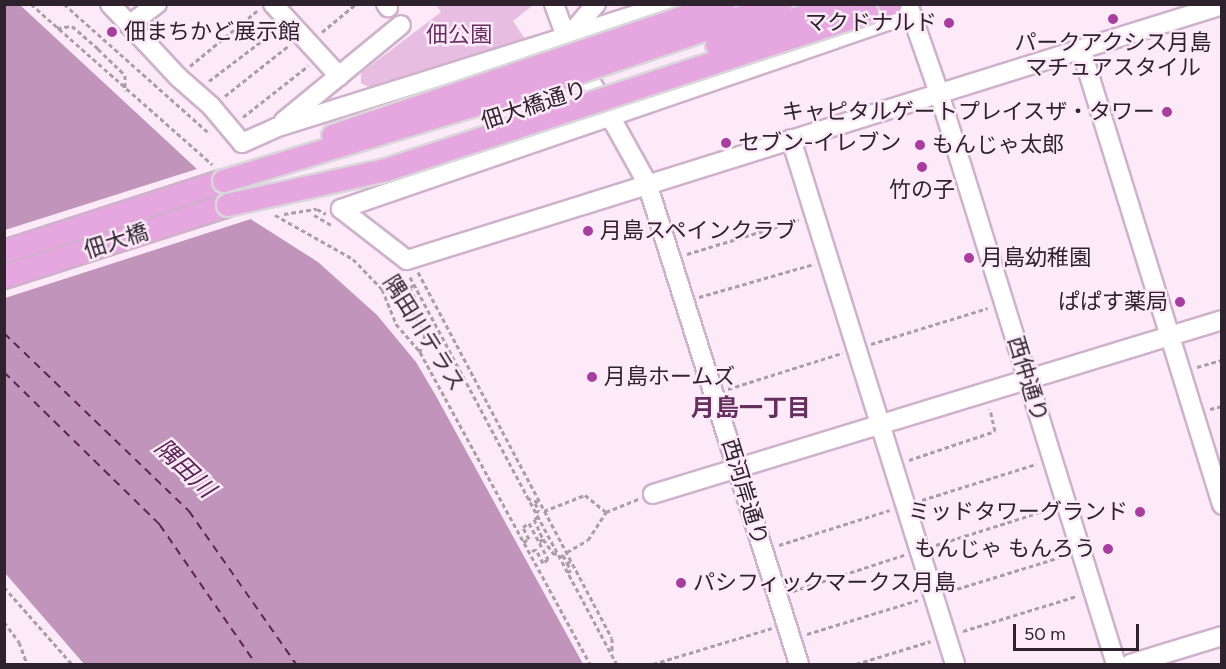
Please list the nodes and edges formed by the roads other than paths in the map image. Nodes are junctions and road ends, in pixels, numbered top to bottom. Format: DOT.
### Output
graph roads {
  1 [pos="110,4"];
  2 [pos="157,4"];
  3 [pos="554,4"];
  4 [pos="596,4"];
  5 [pos="670,4"];
  6 [pos="724,4"];
  7 [pos="781,4"];
  8 [pos="840,4"];
  9 [pos="891,4"];
  10 [pos="903,4"];
  11 [pos="908,4"];
  12 [pos="1221,5"];
  13 [pos="280,9"];
  14 [pos="129,25"];
  15 [pos="402,25"];
  16 [pos="567,39"];
  17 [pos="1081,49"];
  18 [pos="339,76"];
  19 [pos="939,93"];
  20 [pos="608,114"];
  21 [pos="275,128"];
  22 [pos="791,139"];
  23 [pos="220,175"];
  24 [pos="647,183"];
  25 [pos="228,205"];
  26 [pos="4,252"];
  27 [pos="4,277"];
  28 [pos="1221,320"];
  29 [pos="1170,336"];
  30 [pos="1028,380"];
  31 [pos="881,426"];
  32 [pos="738,471"];
  33 [pos="653,494"];
  34 [pos="1221,505"];
  35 [pos="1221,636"];
  36 [pos="798,664"];
  37 [pos="955,664"];
  38 [pos="1116,664"];
  39 [pos="1130,664"];
  1 -- 14 [label="street"];
  2 -- 14 [label="street"];
  3 -- 16 [label="street, 西河岸通り"];
  4 -- 16 [label="street"];
  5 -- 16 [label="street"];
  6 -- 23 [label="main road, bridge"];
  7 -- 23 [label="main road, 佃大橋通り, bridge"];
  8 -- 25 [label="main road, 佃大橋通り, bridge"];
  9 -- 25 [label="main road, bridge"];
  10 -- 20 [label="street"];
  11 -- 19 [label="street, 西仲通り"];
  12 -- 17 [label="street"];
  13 -- 18 [label="street"];
  14 -- 21 [label="street"];
  15 -- 18 [label="street"];
  16 -- 20 [label="street, 西河岸通り"];
  16 -- 21 [label="street"];
  17 -- 19 [label="street"];
  17 -- 29 [label="street"];
  18 -- 21 [label="street"];
  19 -- 22 [label="street"];
  19 -- 30 [label="street, 西仲通り"];
  20 -- 24 [label="street, 西河岸通り"];
  20 -- 24 [label="street"];
  22 -- 24 [label="street"];
  22 -- 31 [label="street"];
  23 -- 26 [label="main road, 佃大橋"];
  24 -- 32 [label="street, 西河岸通り"];
  25 -- 27 [label="main road, 佃大橋"];
  28 -- 29 [label="street"];
  29 -- 30 [label="street"];
  29 -- 34 [label="street"];
  30 -- 31 [label="street"];
  30 -- 38 [label="street, 西仲通り"];
  31 -- 32 [label="street"];
  31 -- 37 [label="street"];
  32 -- 33 [label="street"];
  32 -- 36 [label="street, 西河岸通り"];
  35 -- 39 [label="street"];
}
